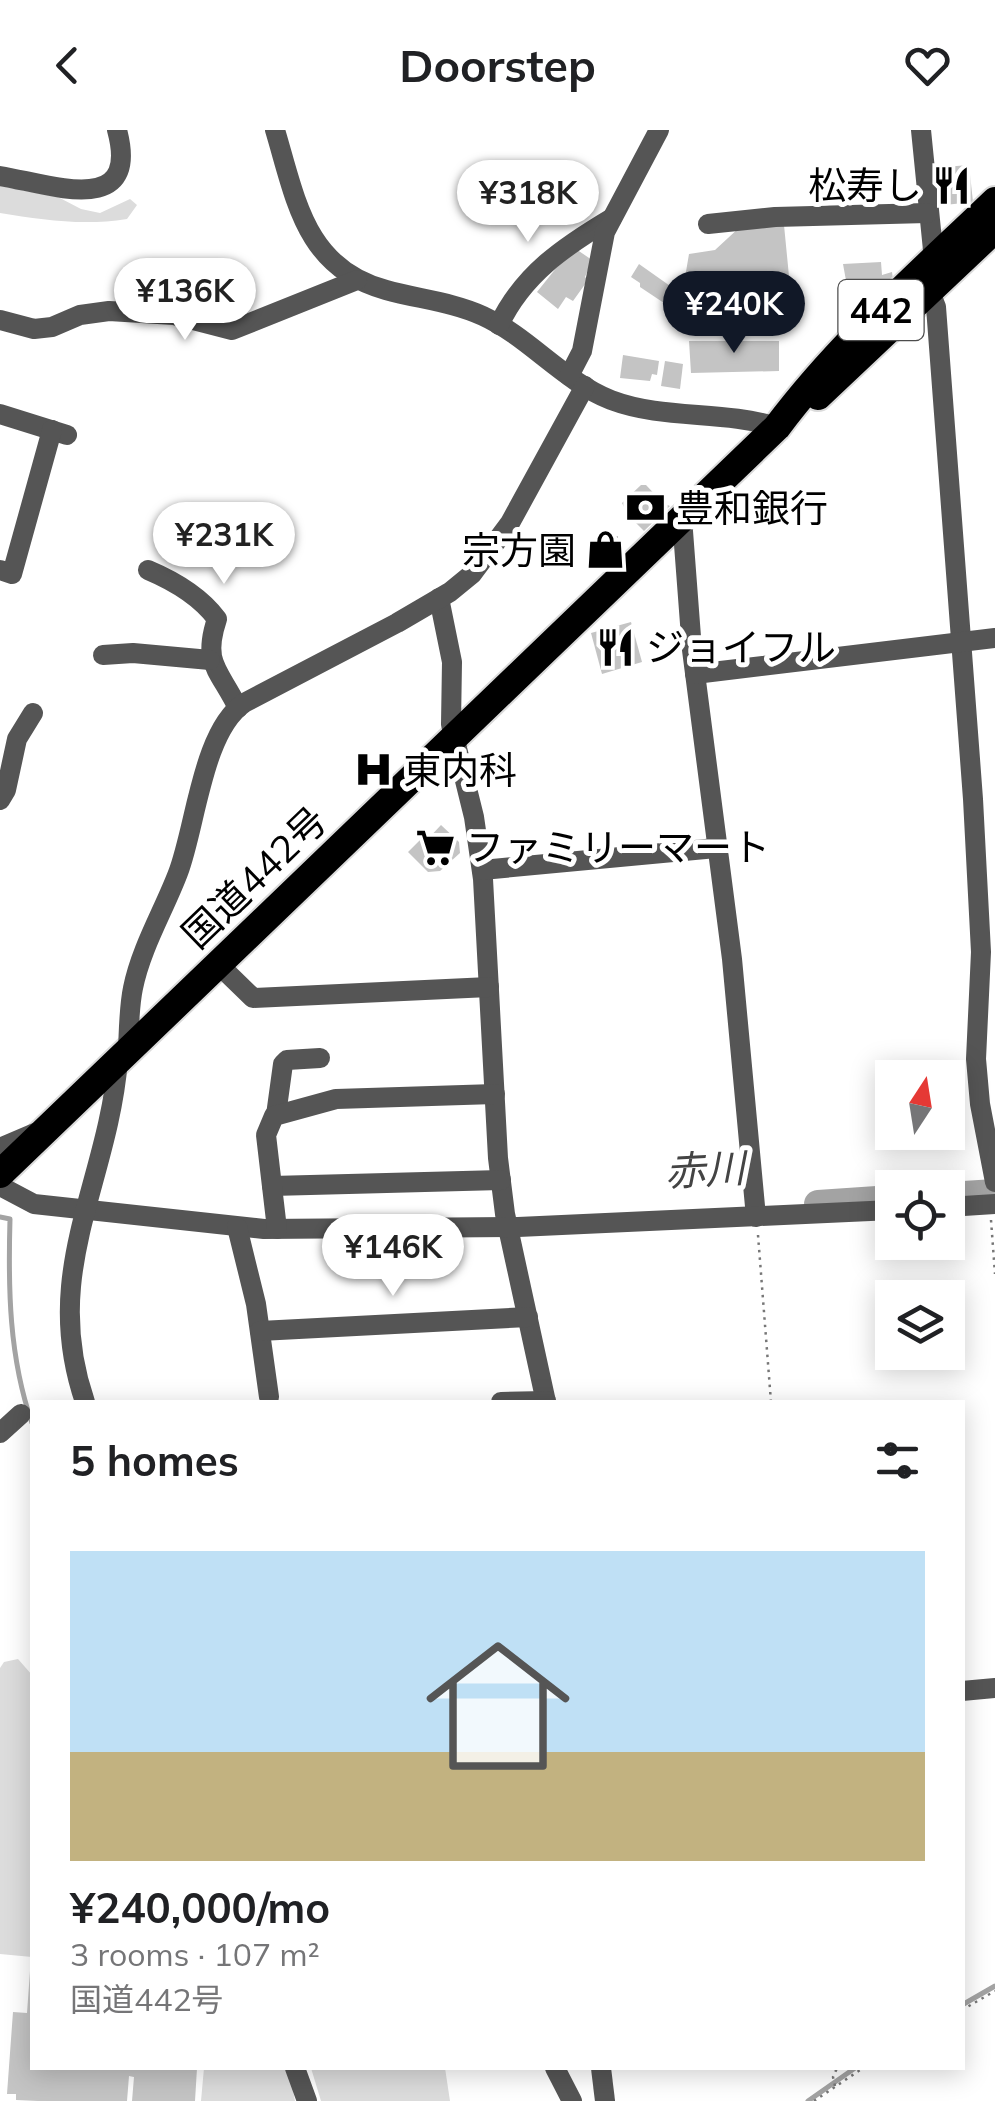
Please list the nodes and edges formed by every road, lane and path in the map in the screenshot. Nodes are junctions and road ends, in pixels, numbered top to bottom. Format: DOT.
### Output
graph roads {
  1 [pos="117,130"];
  2 [pos="275,130"];
  3 [pos="659,130"];
  4 [pos="921,130"];
  5 [pos="0,176"];
  6 [pos="995,202"];
  7 [pos="927,212"];
  8 [pos="612,218"];
  9 [pos="708,224"];
  10 [pos="995,229"];
  11 [pos="934,260"];
  12 [pos="357,280"];
  13 [pos="930,292"];
  14 [pos="0,320"];
  15 [pos="499,325"];
  16 [pos="577,381"];
  17 [pos="0,414"];
  18 [pos="777,427"];
  19 [pos="682,518"];
  20 [pos="0,570"];
  21 [pos="148,570"];
  22 [pos="439,598"];
  23 [pos="995,638"];
  24 [pos="962,641"];
  25 [pos="103,655"];
  26 [pos="210,660"];
  27 [pos="695,674"];
  28 [pos="238,708"];
  29 [pos="34,713"];
  30 [pos="454,737"];
  31 [pos="0,800"];
  32 [pos="716,848"];
  33 [pos="482,870"];
  34 [pos="986,903"];
  35 [pos="218,964"];
  36 [pos="489,987"];
  37 [pos="123,1055"];
  38 [pos="320,1058"];
  39 [pos="495,1094"];
  40 [pos="276,1115"];
  41 [pos="48,1127"];
  42 [pos="0,1148"];
  43 [pos="0,1174"];
  44 [pos="501,1180"];
  45 [pos="995,1182"];
  46 [pos="0,1186"];
  47 [pos="272,1186"];
  48 [pos="992,1204"];
  49 [pos="965,1206"];
  50 [pos="84,1210"];
  51 [pos="875,1211"];
  52 [pos="756,1217"];
  53 [pos="237,1227"];
  54 [pos="507,1227"];
  55 [pos="277,1229"];
  56 [pos="995,1274"];
  57 [pos="528,1317"];
  58 [pos="260,1331"];
  59 [pos="269,1397"];
  60 [pos="84,1400"];
  61 [pos="546,1400"];
  62 [pos="771,1400"];
  63 [pos="21,1414"];
  64 [pos="0,1434"];
  65 [pos="995,1688"];
  66 [pos="965,1691"];
  67 [pos="995,1991"];
  68 [pos="965,2008"];
  69 [pos="296,2070"];
  70 [pos="556,2070"];
  71 [pos="601,2070"];
  72 [pos="836,2070"];
  73 [pos="860,2070"];
  74 [pos="835,2087"];
  75 [pos="308,2101"];
  76 [pos="572,2101"];
  77 [pos="605,2101"];
  78 [pos="814,2101"];
  1 -- 5 [label="street"];
  2 -- 12 [label="street"];
  3 -- 8 [label="street"];
  4 -- 7 [label="street"];
  6 -- 11 [label="highway, 国道442号 / 442"];
  7 -- 9 [label="street"];
  7 -- 11 [label="street"];
  8 -- 15 [label="street"];
  8 -- 16 [label="street"];
  10 -- 13 [label="highway, 国道442号 / 442"];
  11 -- 18 [label="highway, 国道442号 / 442"];
  12 -- 14 [label="street"];
  12 -- 15 [label="street"];
  13 -- 18 [label="highway, 国道442号 / 442"];
  13 -- 24 [label="street"];
  15 -- 16 [label="street"];
  16 -- 18 [label="street"];
  16 -- 22 [label="street"];
  17 -- 20 [label="street"];
  18 -- 19 [label="highway, 国道442号 / 442"];
  19 -- 27 [label="street"];
  19 -- 30 [label="highway, 国道442号 / 442"];
  21 -- 26 [label="street"];
  22 -- 28 [label="street"];
  22 -- 30 [label="street"];
  23 -- 24 [label="street"];
  24 -- 27 [label="street"];
  24 -- 34 [label="street"];
  25 -- 26 [label="street"];
  26 -- 28 [label="street"];
  27 -- 32 [label="street"];
  28 -- 37 [label="street"];
  29 -- 31 [label="street"];
  30 -- 33 [label="street"];
  30 -- 35 [label="highway, 国道442号 / 442"];
  32 -- 33 [label="street"];
  32 -- 52 [label="street"];
  33 -- 36 [label="street"];
  34 -- 45 [label="street"];
  35 -- 36 [label="street"];
  35 -- 37 [label="highway, 国道442号 / 442"];
  36 -- 39 [label="street"];
  37 -- 41 [label="highway, 国道442号 / 442"];
  37 -- 50 [label="street"];
  38 -- 40 [label="street"];
  39 -- 40 [label="street"];
  39 -- 44 [label="street"];
  40 -- 47 [label="street"];
  41 -- 42 [label="street"];
  41 -- 43 [label="highway, 国道442号 / 442"];
  44 -- 47 [label="street"];
  44 -- 54 [label="street"];
  46 -- 50 [label="street"];
  47 -- 55 [label="street"];
  48 -- 49 [label="street"];
  48 -- 56 [label="path"];
  50 -- 53 [label="street"];
  50 -- 60 [label="street"];
  51 -- 52 [label="street"];
  52 -- 54 [label="street"];
  52 -- 62 [label="path"];
  53 -- 55 [label="street"];
  53 -- 58 [label="street"];
  54 -- 55 [label="street"];
  54 -- 57 [label="street"];
  57 -- 58 [label="street"];
  57 -- 61 [label="street"];
  58 -- 59 [label="street"];
  63 -- 64 [label="street"];
  65 -- 66 [label="street"];
  67 -- 68 [label="path"];
  69 -- 75 [label="street"];
  70 -- 76 [label="street"];
  71 -- 77 [label="street"];
  72 -- 74 [label="path"];
  73 -- 74 [label="path"];
  74 -- 78 [label="path"];
}
